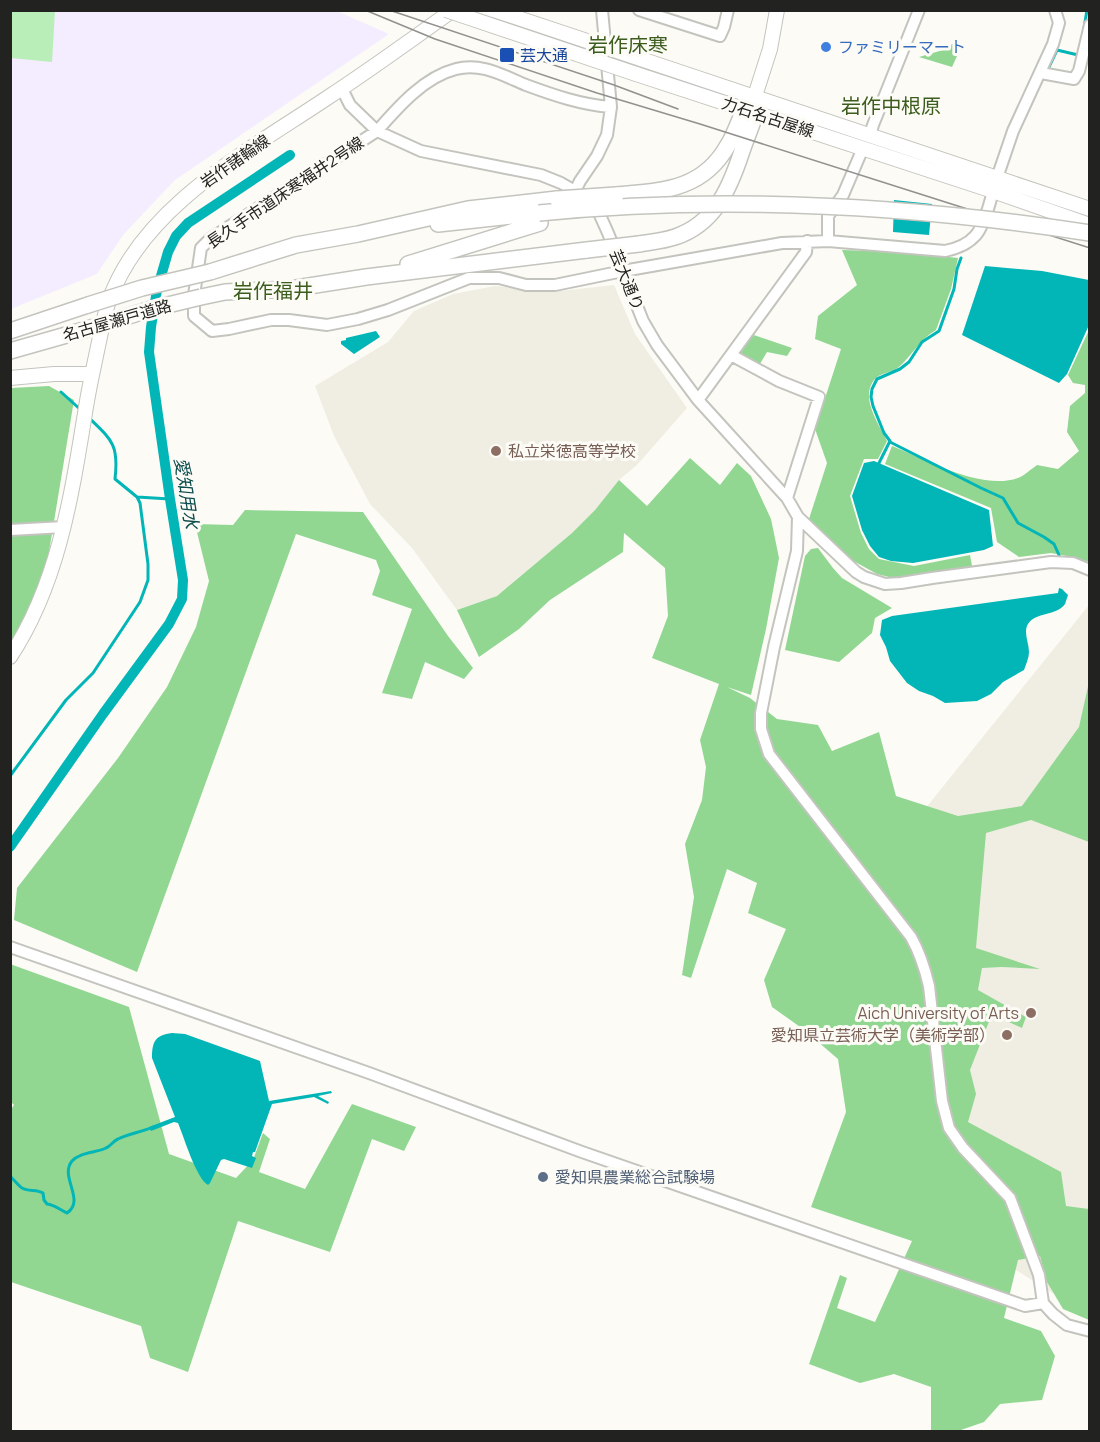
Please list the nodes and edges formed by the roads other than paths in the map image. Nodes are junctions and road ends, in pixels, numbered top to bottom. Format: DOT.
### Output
graph roads {
  1 [pos="446,10"];
  2 [pos="453,10"];
  3 [pos="494,10"];
  4 [pos="602,10"];
  5 [pos="639,10"];
  6 [pos="728,10"];
  7 [pos="777,10"];
  8 [pos="919,10"];
  9 [pos="1055,10"];
  10 [pos="1089,25"];
  11 [pos="1041,73"];
  12 [pos="342,88"];
  13 [pos="755,96"];
  14 [pos="610,107"];
  15 [pos="750,111"];
  16 [pos="377,131"];
  17 [pos="870,135"];
  18 [pos="864,148"];
  19 [pos="995,184"];
  20 [pos="575,191"];
  21 [pos="1089,209"];
  22 [pos="540,218"];
  23 [pos="1089,225"];
  24 [pos="1089,233"];
  25 [pos="358,234"];
  26 [pos="807,241"];
  27 [pos="828,241"];
  28 [pos="1089,241"];
  29 [pos="623,271"];
  30 [pos="366,277"];
  31 [pos="10,331"];
  32 [pos="10,351"];
  33 [pos="731,355"];
  34 [pos="92,374"];
  35 [pos="10,378"];
  36 [pos="698,400"];
  37 [pos="787,498"];
  38 [pos="798,517"];
  39 [pos="64,527"];
  40 [pos="10,530"];
  41 [pos="1089,570"];
  42 [pos="10,657"];
  43 [pos="10,947"];
  44 [pos="1043,1304"];
  45 [pos="1089,1331"];
  1 -- 15 [label="main road, 力石名古屋線, bridge"];
  2 -- 12 [label="main road, 岩作諸輪線"];
  3 -- 13 [label="main road, 力石名古屋線, bridge"];
  4 -- 14 [label="street"];
  5 -- 6 [label="street"];
  7 -- 13 [label="main road, 力石名古屋線"];
  8 -- 17 [label="street"];
  9 -- 11 [label="street"];
  10 -- 11 [label="street"];
  11 -- 19 [label="street"];
  12 -- 16 [label="street, 芸大通り"];
  12 -- 34 [label="main road, 岩作諸輪線"];
  13 -- 15 [label="highway"];
  13 -- 17 [label="main road, 力石名古屋線"];
  14 -- 16 [label="street"];
  14 -- 20 [label="street"];
  15 -- 18 [label="main road, 力石名古屋線"];
  15 -- 25 [label="highway, bridge"];
  15 -- 30 [label="highway, bridge"];
  16 -- 20 [label="street, 芸大通り"];
  16 -- 29 [label="street, 長久手市道床寒福井2号線"];
  17 -- 19 [label="main road, 力石名古屋線"];
  18 -- 19 [label="main road, 力石名古屋線"];
  18 -- 27 [label="street"];
  19 -- 21 [label="main road, 力石名古屋線"];
  19 -- 23 [label="main road, 力石名古屋線"];
  19 -- 27 [label="street"];
  20 -- 29 [label="street, 芸大通り"];
  22 -- 24 [label="highway, bridge"];
  22 -- 25 [label="highway"];
  22 -- 28 [label="highway"];
  22 -- 30 [label="highway"];
  25 -- 31 [label="highway, 名古屋瀬戸道路, bridge"];
  26 -- 27 [label="street"];
  26 -- 29 [label="street"];
  26 -- 33 [label="street"];
  29 -- 36 [label="street, 芸大通り"];
  30 -- 32 [label="highway, 名古屋瀬戸道路, bridge"];
  33 -- 36 [label="street"];
  33 -- 37 [label="street"];
  34 -- 35 [label="main road"];
  34 -- 39 [label="main road, 岩作諸輪線"];
  36 -- 37 [label="street, 芸大通り"];
  37 -- 38 [label="street, 芸大通り"];
  38 -- 41 [label="street, 芸大通り"];
  38 -- 44 [label="street"];
  39 -- 40 [label="street"];
  39 -- 42 [label="main road, 岩作諸輪線"];
  43 -- 44 [label="street"];
  44 -- 45 [label="street"];
}
